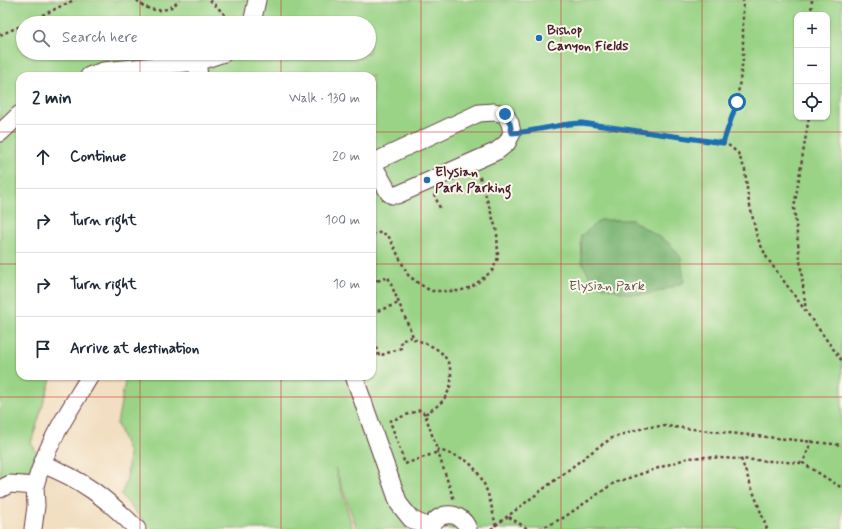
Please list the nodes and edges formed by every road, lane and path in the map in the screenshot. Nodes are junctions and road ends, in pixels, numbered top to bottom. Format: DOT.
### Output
graph roads {
  1 [pos="74,0"];
  2 [pos="137,0"];
  3 [pos="179,0"];
  4 [pos="210,0"];
  5 [pos="257,0"];
  6 [pos="742,0"];
  7 [pos="812,0"];
  8 [pos="811,12"];
  9 [pos="41,16"];
  10 [pos="226,16"];
  11 [pos="254,16"];
  12 [pos="16,27"];
  13 [pos="0,35"];
  14 [pos="213,60"];
  15 [pos="198,69"];
  16 [pos="100,72"];
  17 [pos="16,118"];
  18 [pos="809,120"];
  19 [pos="0,133"];
  20 [pos="512,133"];
  21 [pos="723,143"];
  22 [pos="475,160"];
  23 [pos="376,161"];
  24 [pos="376,171"];
  25 [pos="376,234"];
  26 [pos="377,281"];
  27 [pos="400,303"];
  28 [pos="376,312"];
  29 [pos="806,312"];
  30 [pos="414,336"];
  31 [pos="376,347"];
  32 [pos="842,361"];
  33 [pos="88,380"];
  34 [pos="355,380"];
  35 [pos="425,414"];
  36 [pos="812,440"];
  37 [pos="842,445"];
  38 [pos="437,449"];
  39 [pos="438,452"];
  40 [pos="741,459"];
  41 [pos="803,463"];
  42 [pos="42,464"];
  43 [pos="35,486"];
  44 [pos="842,488"];
  45 [pos="0,489"];
  46 [pos="455,515"];
  47 [pos="509,517"];
  48 [pos="496,526"];
  49 [pos="33,529"];
  50 [pos="137,529"];
  51 [pos="430,529"];
  52 [pos="468,529"];
  53 [pos="491,529"];
  54 [pos="528,529"];
  55 [pos="540,529"];
  56 [pos="767,529"];
  1 -- 9 [label="path"];
  2 -- 3 [label="path"];
  4 -- 10 [label="path"];
  5 -- 11 [label="street"];
  6 -- 21 [label="path"];
  7 -- 8 [label="path"];
  12 -- 13 [label="path"];
  14 -- 15 [label="street"];
  15 -- 16 [label="street"];
  17 -- 19 [label="street"];
  18 -- 29 [label="path"];
  20 -- 21 [label="path"];
  20 -- 22 [label="street"];
  20 -- 23 [label="street"];
  21 -- 29 [label="path"];
  22 -- 24 [label="street"];
  22 -- 25 [label="path"];
  26 -- 27 [label="path"];
  27 -- 28 [label="path"];
  27 -- 30 [label="path"];
  29 -- 32 [label="path"];
  30 -- 31 [label="path"];
  30 -- 35 [label="path"];
  33 -- 42 [label="street"];
  34 -- 51 [label="street"];
  35 -- 38 [label="path"];
  35 -- 39 [label="path"];
  36 -- 37 [label="path"];
  36 -- 41 [label="path"];
  36 -- 47 [label="path"];
  38 -- 39 [label="path"];
  38 -- 48 [label="path"];
  39 -- 46 [label="path"];
  40 -- 41 [label="path"];
  40 -- 55 [label="path"];
  40 -- 56 [label="path"];
  41 -- 44 [label="path"];
  42 -- 43 [label="street"];
  42 -- 50 [label="street"];
  43 -- 45 [label="street"];
  43 -- 49 [label="street"];
  46 -- 51 [label="street"];
  46 -- 52 [label="street"];
  47 -- 48 [label="path"];
  47 -- 54 [label="path"];
  48 -- 53 [label="path"];
}
